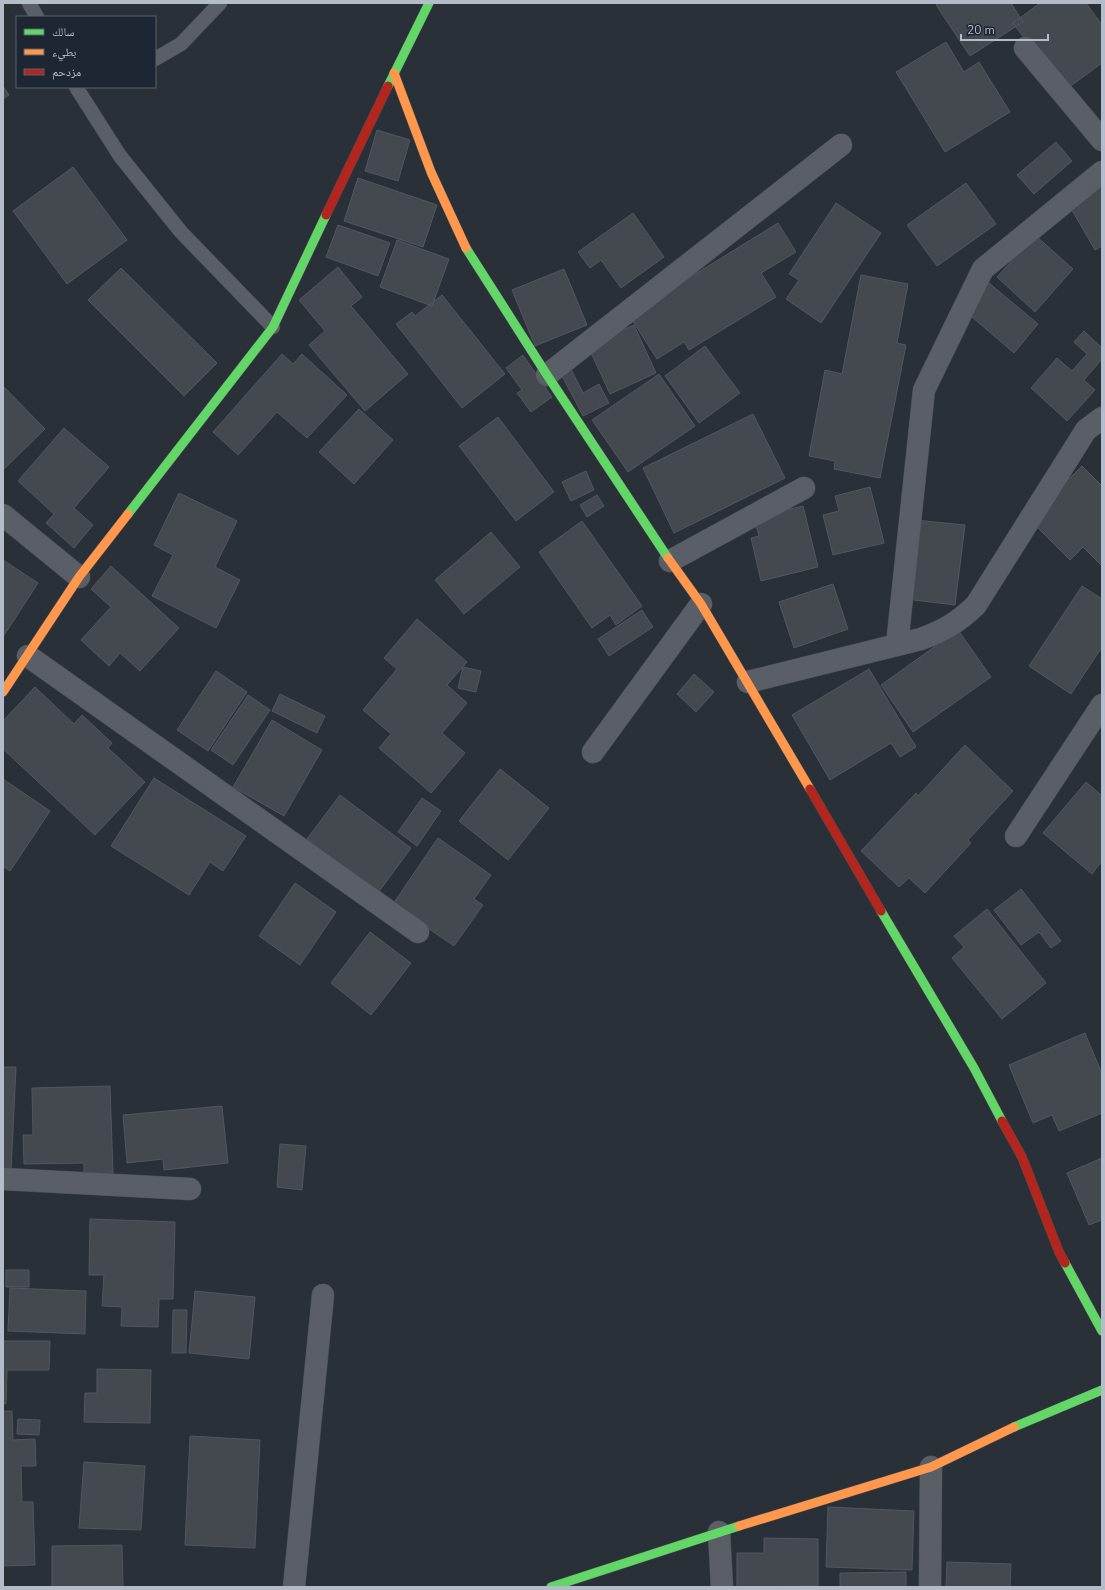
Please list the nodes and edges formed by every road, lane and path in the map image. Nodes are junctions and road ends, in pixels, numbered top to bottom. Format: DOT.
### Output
graph roads {
  1 [pos="29,3"];
  2 [pos="220,3"];
  3 [pos="429,3"];
  4 [pos="36,16"];
  5 [pos="1025,48"];
  6 [pos="156,58"];
  7 [pos="394,73"];
  8 [pos="77,88"];
  9 [pos="1102,140"];
  10 [pos="841,145"];
  11 [pos="1102,172"];
  12 [pos="273,327"];
  13 [pos="547,375"];
  14 [pos="1102,418"];
  15 [pos="804,488"];
  16 [pos="3,515"];
  17 [pos="670,561"];
  18 [pos="80,577"];
  19 [pos="701,604"];
  20 [pos="897,645"];
  21 [pos="28,656"];
  22 [pos="748,682"];
  23 [pos="3,692"];
  24 [pos="1102,705"];
  25 [pos="593,752"];
  26 [pos="1016,836"];
  27 [pos="418,932"];
  28 [pos="3,1179"];
  29 [pos="190,1189"];
  30 [pos="323,1295"];
  31 [pos="1102,1332"];
  32 [pos="1102,1390"];
  33 [pos="931,1467"];
  34 [pos="719,1532"];
  35 [pos="294,1587"];
  36 [pos="551,1587"];
  37 [pos="722,1587"];
  38 [pos="930,1587"];
  1 -- 4 [label="lane"];
  2 -- 6 [label="lane"];
  3 -- 7 [label="street"];
  5 -- 9 [label="street"];
  7 -- 12 [label="street"];
  7 -- 13 [label="street"];
  8 -- 12 [label="lane"];
  10 -- 13 [label="street"];
  11 -- 20 [label="street"];
  12 -- 18 [label="street"];
  13 -- 17 [label="street"];
  14 -- 20 [label="street"];
  15 -- 17 [label="street"];
  16 -- 18 [label="street"];
  17 -- 19 [label="street"];
  18 -- 21 [label="street"];
  19 -- 22 [label="street"];
  19 -- 25 [label="street"];
  20 -- 22 [label="street"];
  21 -- 23 [label="street"];
  21 -- 27 [label="street"];
  22 -- 31 [label="street"];
  24 -- 26 [label="street"];
  28 -- 29 [label="street"];
  30 -- 35 [label="street"];
  32 -- 33 [label="street"];
  33 -- 34 [label="street"];
  33 -- 38 [label="street"];
  34 -- 36 [label="street"];
  34 -- 37 [label="street"];
}
